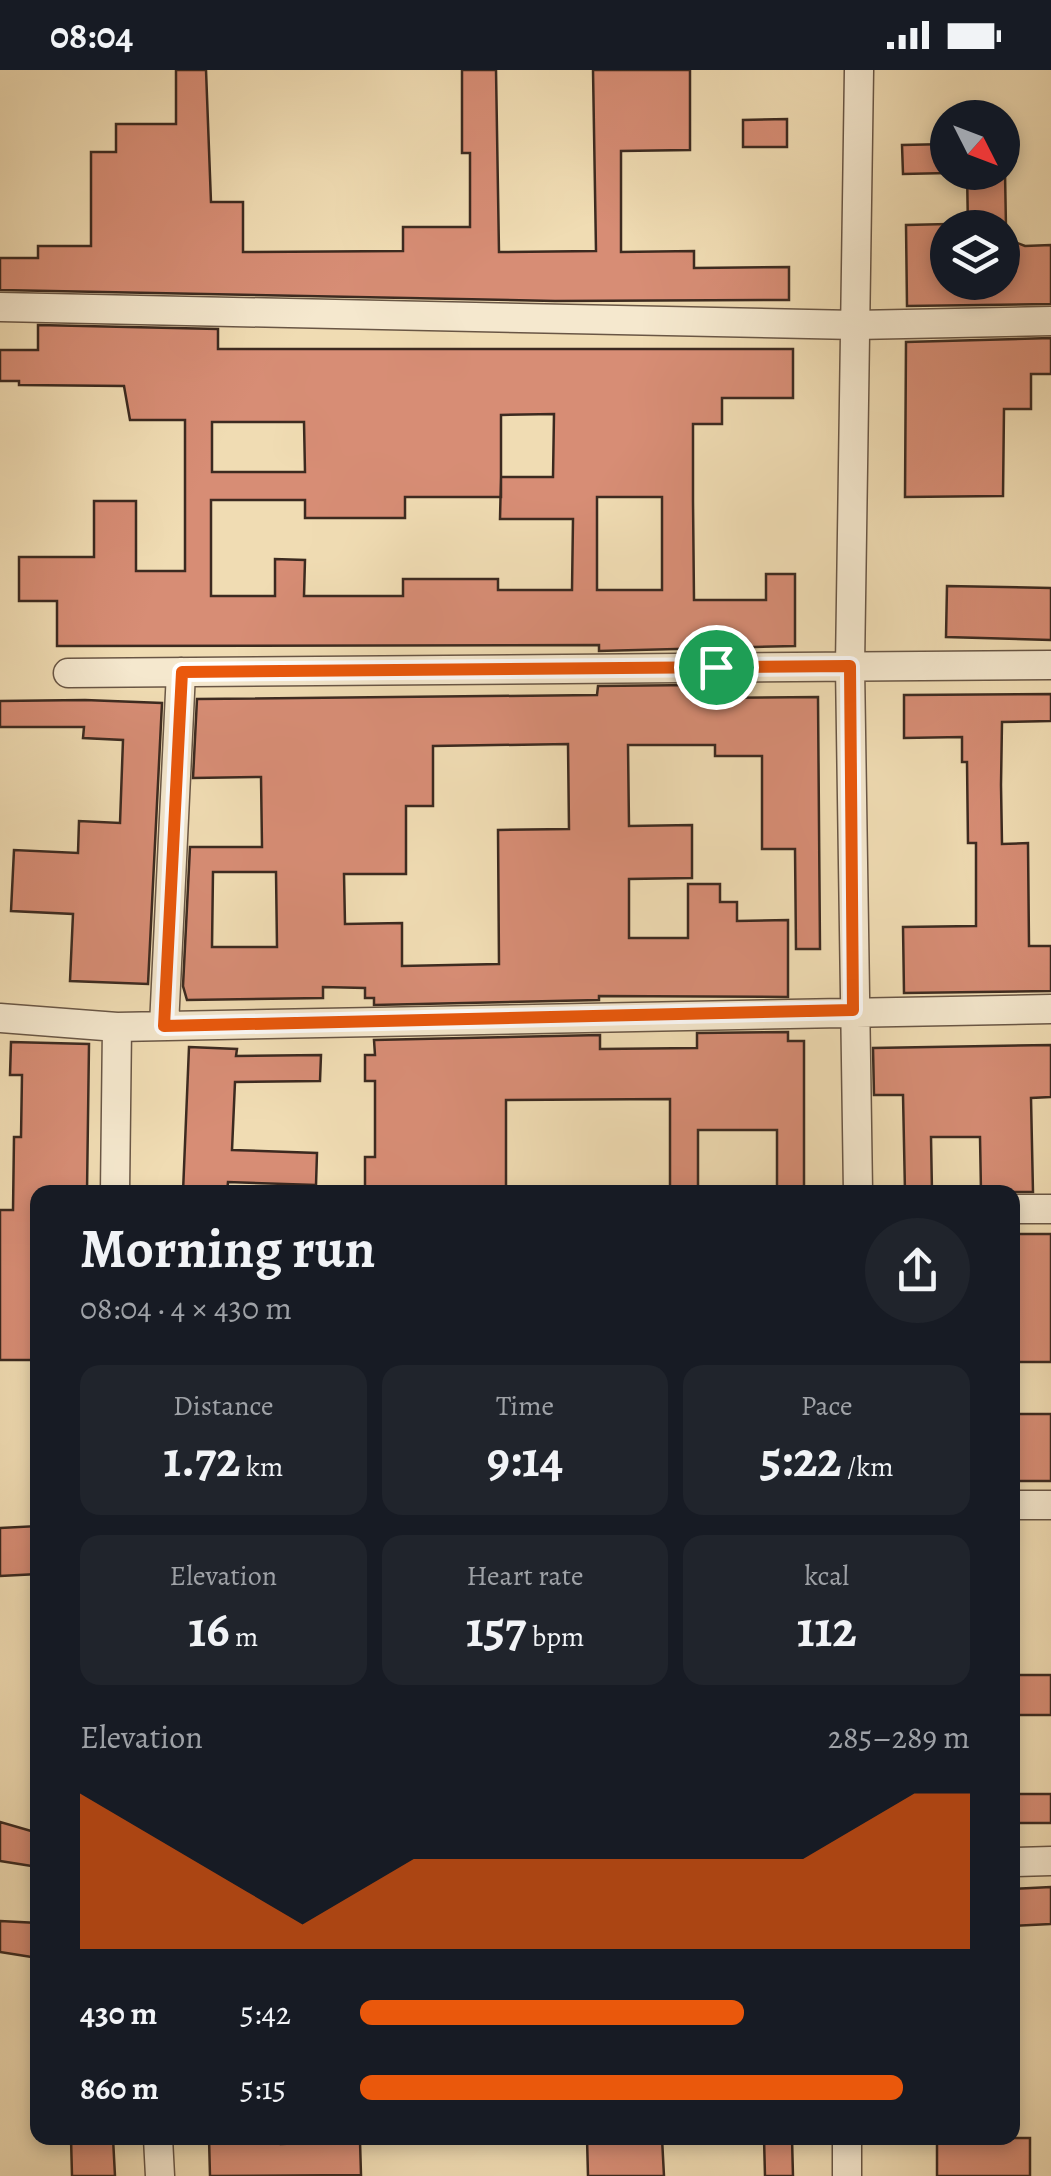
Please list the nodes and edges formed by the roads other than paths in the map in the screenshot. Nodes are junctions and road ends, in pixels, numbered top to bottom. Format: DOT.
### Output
graph roads {
  1 [pos="859,70"];
  2 [pos="0,308"];
  3 [pos="1051,322"];
  4 [pos="855,325"];
  5 [pos="1051,665"];
  6 [pos="850,666"];
  7 [pos="182,672"];
  8 [pos="68,673"];
  9 [pos="1051,1009"];
  10 [pos="853,1010"];
  11 [pos="0,1018"];
  12 [pos="164,1026"];
  13 [pos="117,1027"];
  14 [pos="115,1185"];
  15 [pos="858,1185"];
  16 [pos="1051,1209"];
  17 [pos="1020,1210"];
  18 [pos="1020,1505"];
  19 [pos="1051,1505"];
  20 [pos="1051,1861"];
  21 [pos="1020,1862"];
  22 [pos="158,2145"];
  23 [pos="847,2145"];
  24 [pos="160,2176"];
  25 [pos="847,2176"];
  1 -- 4 [label="street"];
  2 -- 4 [label="street"];
  3 -- 4 [label="street"];
  4 -- 6 [label="street"];
  5 -- 6 [label="street"];
  6 -- 7 [label="street"];
  6 -- 10 [label="street"];
  7 -- 8 [label="street"];
  7 -- 12 [label="street"];
  9 -- 10 [label="street"];
  10 -- 12 [label="street"];
  10 -- 15 [label="street"];
  11 -- 13 [label="street"];
  12 -- 13 [label="street"];
  13 -- 14 [label="street"];
  16 -- 17 [label="street"];
  18 -- 19 [label="street"];
  20 -- 21 [label="street"];
  22 -- 24 [label="street"];
  23 -- 25 [label="street"];
}
